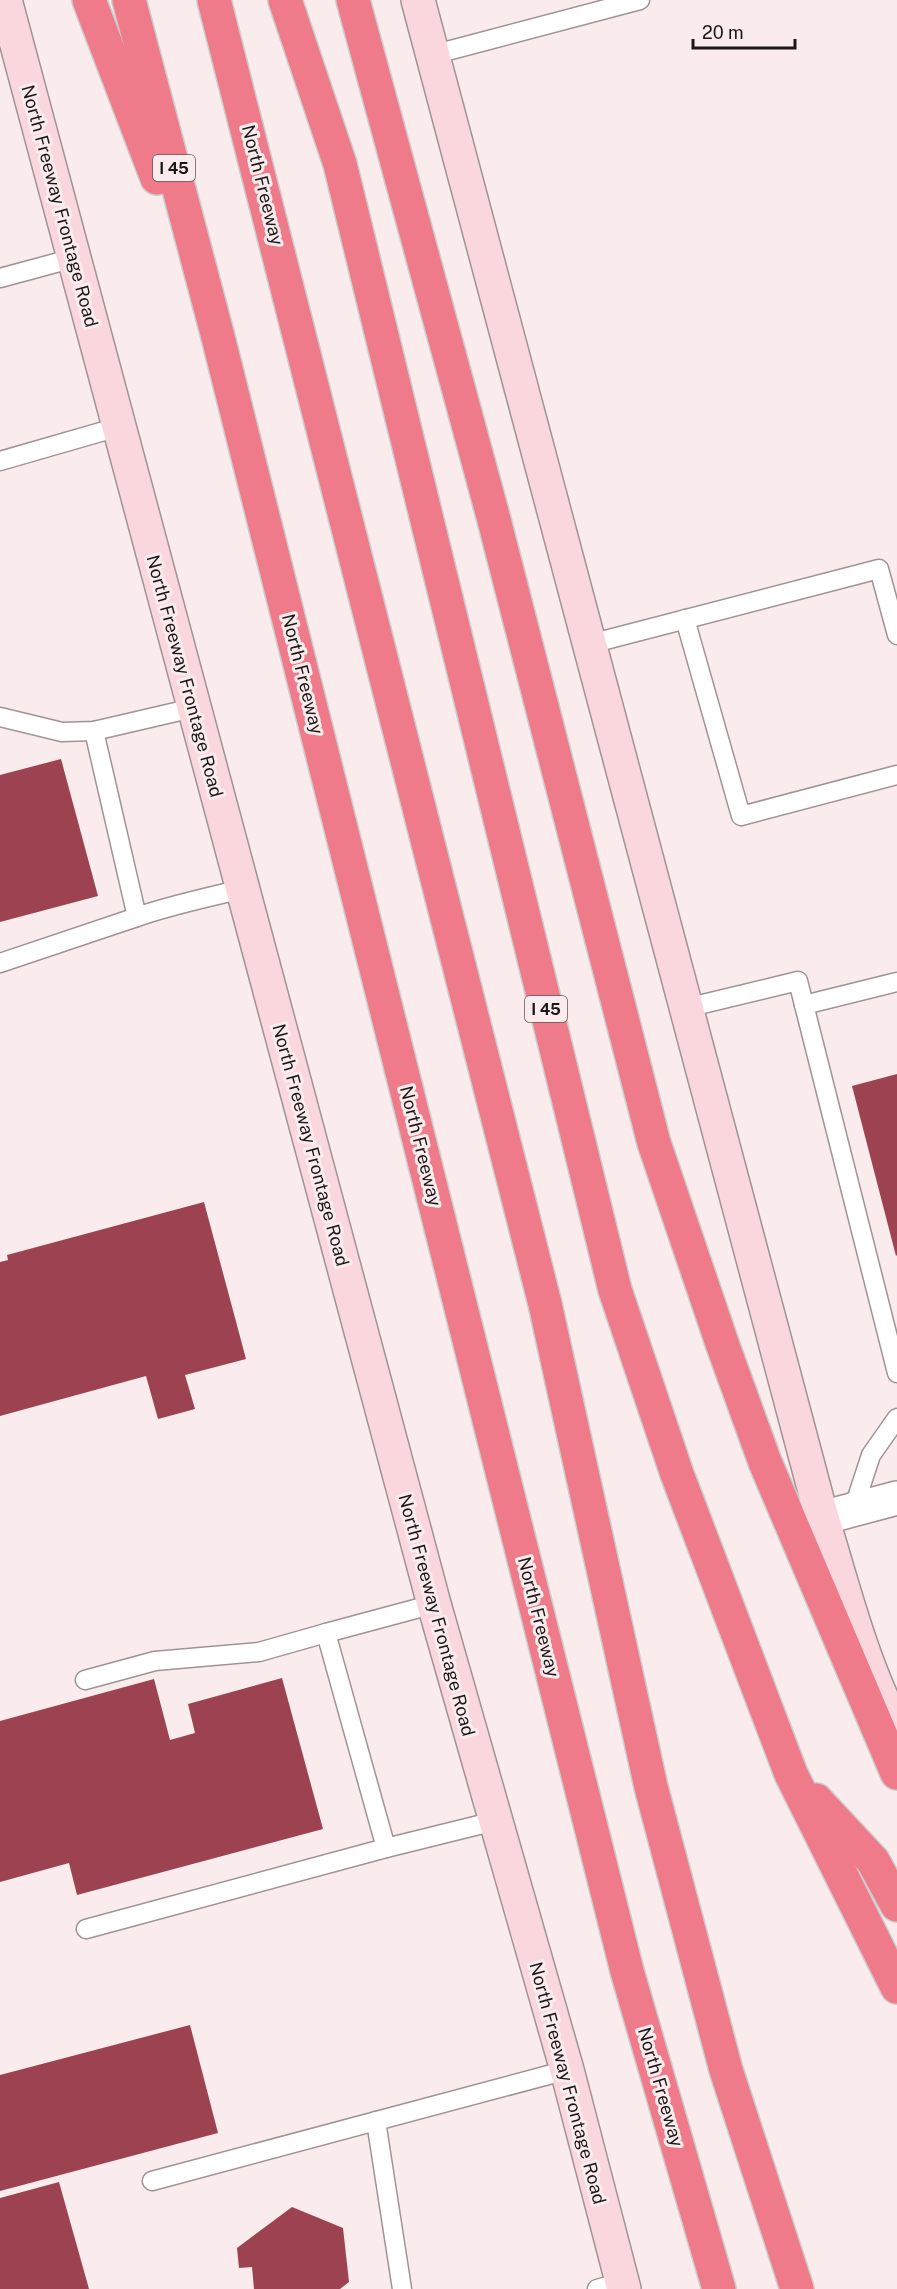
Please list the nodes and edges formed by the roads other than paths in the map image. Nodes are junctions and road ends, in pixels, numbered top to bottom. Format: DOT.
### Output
graph roads {
  1 [pos="5,0"];
  2 [pos="89,0"];
  3 [pos="129,0"];
  4 [pos="214,0"];
  5 [pos="285,0"];
  6 [pos="353,0"];
  7 [pos="418,0"];
  8 [pos="640,0"];
  9 [pos="432,55"];
  10 [pos="74,258"];
  11 [pos="0,278"];
  12 [pos="218,337"];
  13 [pos="118,427"];
  14 [pos="0,461"];
  15 [pos="684,619"];
  16 [pos="897,635"];
  17 [pos="590,644"];
  18 [pos="194,708"];
  19 [pos="0,717"];
  20 [pos="94,731"];
  21 [pos="897,775"];
  22 [pos="242,889"];
  23 [pos="136,917"];
  24 [pos="0,963"];
  25 [pos="897,982"];
  26 [pos="804,1005"];
  27 [pos="686,1008"];
  28 [pos="897,1373"];
  29 [pos="897,1418"];
  30 [pos="897,1498"];
  31 [pos="853,1510"];
  32 [pos="822,1518"];
  33 [pos="434,1604"];
  34 [pos="326,1633"];
  35 [pos="84,1680"];
  36 [pos="890,1699"];
  37 [pos="897,1731"];
  38 [pos="897,1773"];
  39 [pos="792,1774"];
  40 [pos="495,1821"];
  41 [pos="386,1848"];
  42 [pos="897,1905"];
  43 [pos="86,1929"];
  44 [pos="897,1987"];
  45 [pos="567,2070"];
  46 [pos="376,2121"];
  47 [pos="152,2181"];
  48 [pos="614,2287"];
  49 [pos="402,2289"];
  50 [pos="719,2289"];
  51 [pos="796,2289"];
  1 -- 10 [label="main road, North Freeway Frontage Road"];
  2 -- 12 [label="highway"];
  3 -- 12 [label="highway, North Freeway / I 45"];
  4 -- 51 [label="highway, North Freeway"];
  5 -- 39 [label="highway, I 45"];
  6 -- 38 [label="highway"];
  7 -- 9 [label="main road"];
  8 -- 9 [label="lane"];
  9 -- 17 [label="main road"];
  10 -- 11 [label="lane"];
  10 -- 13 [label="main road, North Freeway Frontage Road"];
  12 -- 50 [label="highway, North Freeway / I 45"];
  13 -- 14 [label="lane"];
  13 -- 18 [label="main road, North Freeway Frontage Road"];
  15 -- 16 [label="lane"];
  15 -- 17 [label="lane"];
  15 -- 21 [label="lane"];
  17 -- 27 [label="main road"];
  18 -- 20 [label="lane"];
  18 -- 22 [label="main road, North Freeway Frontage Road"];
  19 -- 20 [label="lane"];
  20 -- 23 [label="lane"];
  22 -- 23 [label="lane"];
  22 -- 33 [label="main road, North Freeway Frontage Road"];
  23 -- 24 [label="lane"];
  25 -- 26 [label="lane"];
  26 -- 27 [label="lane"];
  26 -- 28 [label="lane"];
  27 -- 32 [label="main road"];
  29 -- 31 [label="lane"];
  30 -- 31 [label="street"];
  31 -- 32 [label="street"];
  32 -- 36 [label="main road"];
  33 -- 34 [label="lane"];
  33 -- 40 [label="main road, North Freeway Frontage Road"];
  34 -- 35 [label="lane"];
  34 -- 41 [label="lane"];
  36 -- 37 [label="main road"];
  39 -- 42 [label="highway"];
  39 -- 44 [label="highway, I 45"];
  40 -- 41 [label="lane"];
  40 -- 45 [label="main road, North Freeway Frontage Road"];
  41 -- 43 [label="lane"];
  45 -- 46 [label="lane"];
  45 -- 48 [label="main road, North Freeway Frontage Road"];
  46 -- 47 [label="lane"];
  46 -- 49 [label="lane"];
}
